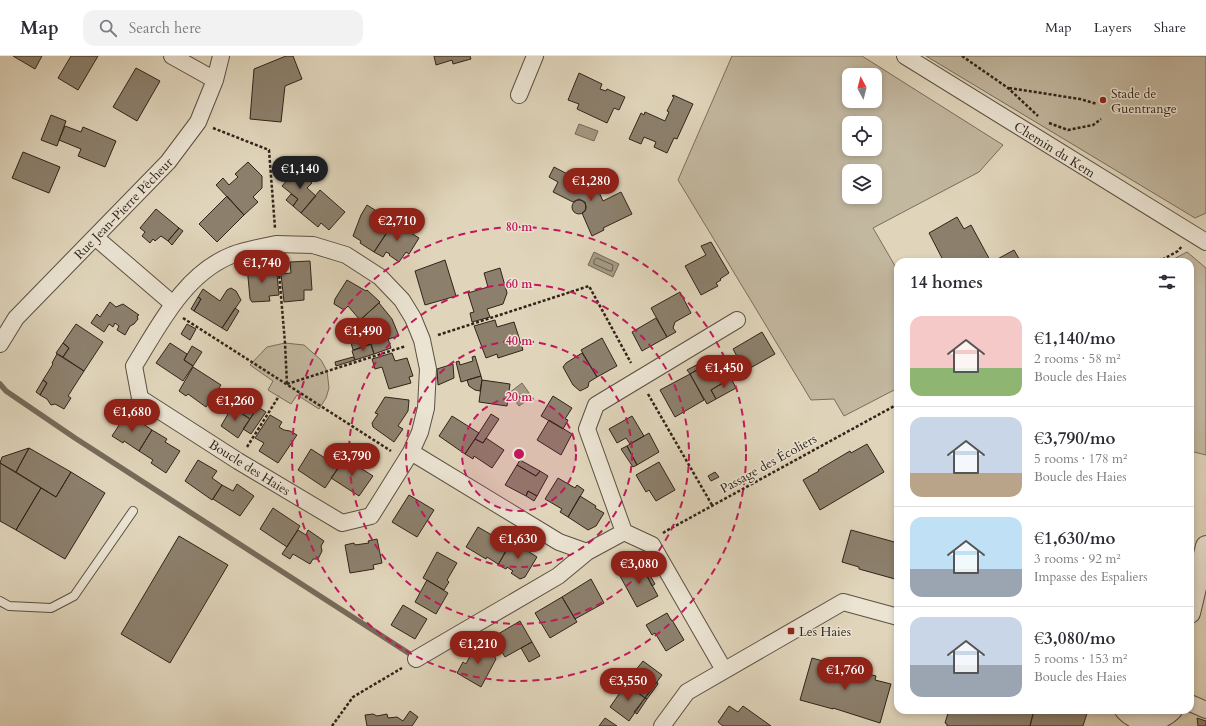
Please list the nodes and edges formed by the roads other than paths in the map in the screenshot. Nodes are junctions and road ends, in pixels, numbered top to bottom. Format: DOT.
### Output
graph roads {
  1 [pos="172,56"];
  2 [pos="221,56"];
  3 [pos="535,56"];
  4 [pos="905,56"];
  5 [pos="215,80"];
  6 [pos="519,95"];
  7 [pos="95,237"];
  8 [pos="1206,242"];
  9 [pos="172,306"];
  10 [pos="736,320"];
  11 [pos="0,344"];
  12 [pos="408,456"];
  13 [pos="133,511"];
  14 [pos="624,532"];
  15 [pos="1206,546"];
  16 [pos="587,552"];
  17 [pos="1194,596"];
  18 [pos="0,601"];
  19 [pos="894,616"];
  20 [pos="416,659"];
  21 [pos="724,670"];
  22 [pos="1194,705"];
  23 [pos="1206,710"];
  24 [pos="1132,714"];
  25 [pos="1166,714"];
  26 [pos="1151,723"];
  27 [pos="662,726"];
  1 -- 5 [label="street"];
  2 -- 5 [label="street, Rue Jean-Pierre Pêcheur"];
  3 -- 6 [label="street"];
  4 -- 8 [label="street, Chemin du Kem"];
  5 -- 7 [label="street, Rue Jean-Pierre Pêcheur"];
  7 -- 9 [label="street"];
  7 -- 11 [label="street, Rue Jean-Pierre Pêcheur"];
  9 -- 12 [label="street, Boucle des Haies"];
  9 -- 12 [label="street, Boucle des Haies"];
  10 -- 14 [label="street"];
  12 -- 16 [label="street"];
  13 -- 18 [label="lane"];
  14 -- 16 [label="street"];
  14 -- 21 [label="street"];
  15 -- 17 [label="street"];
  16 -- 20 [label="street"];
  19 -- 21 [label="street"];
  21 -- 27 [label="street"];
  22 -- 23 [label="street"];
  24 -- 26 [label="street"];
  25 -- 26 [label="street"];
}
